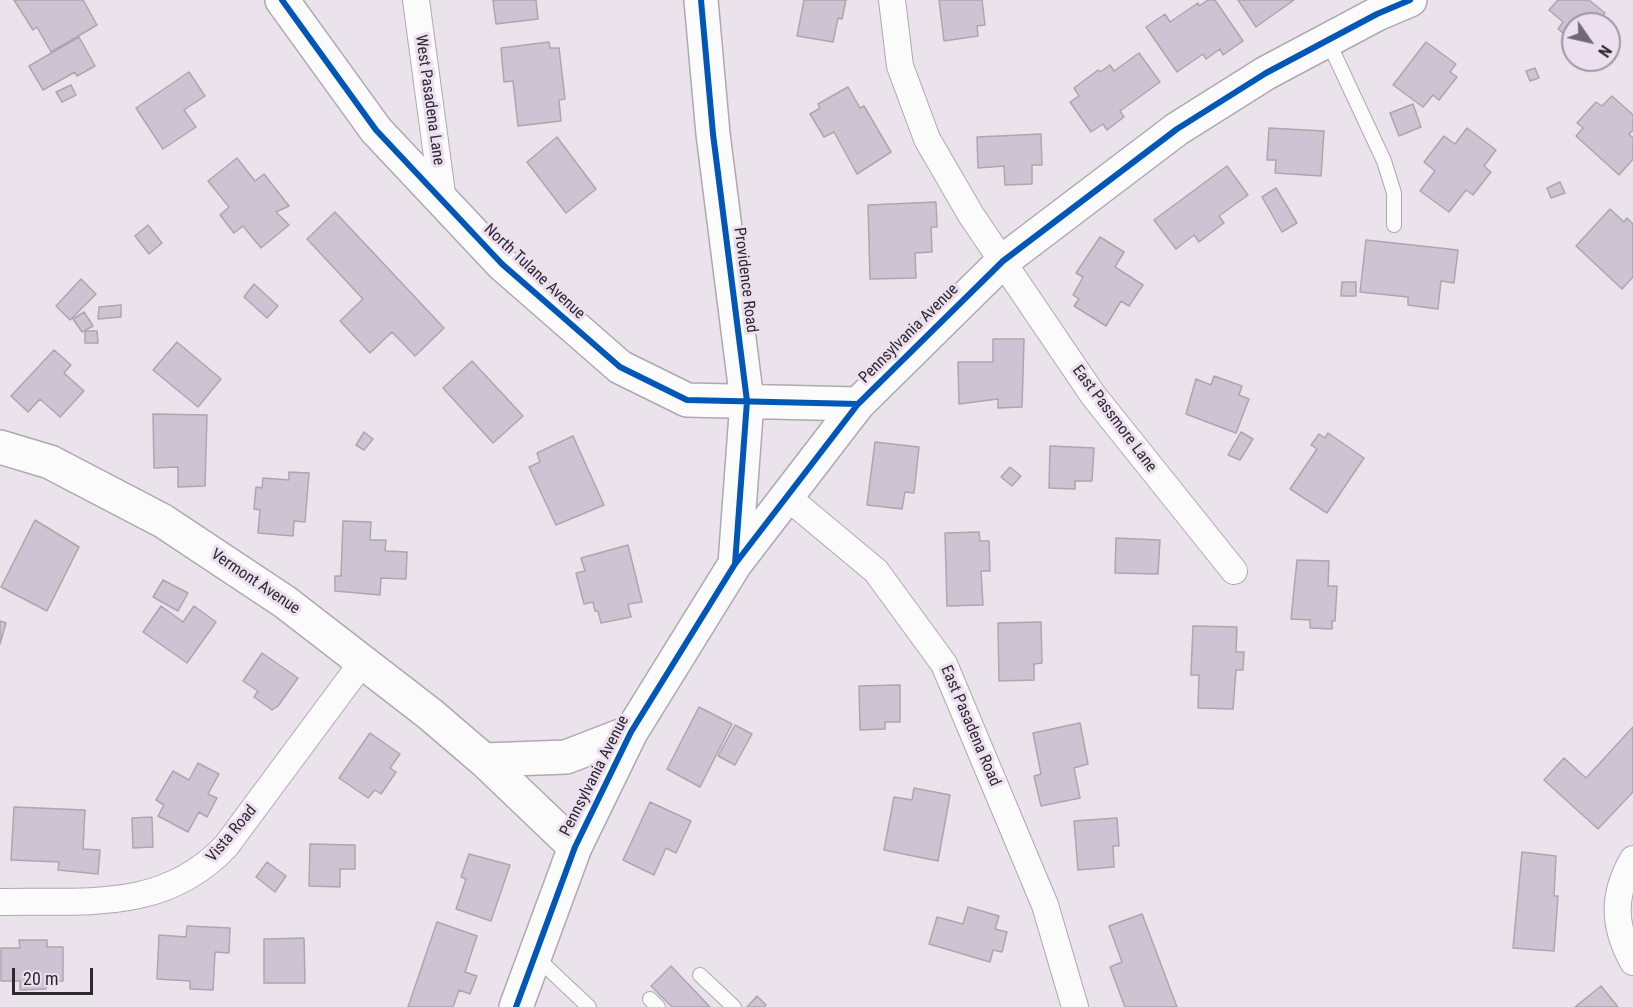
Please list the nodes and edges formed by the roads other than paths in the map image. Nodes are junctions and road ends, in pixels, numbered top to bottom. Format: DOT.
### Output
graph roads {
  1 [pos="282,0"];
  2 [pos="416,0"];
  3 [pos="702,0"];
  4 [pos="892,0"];
  5 [pos="1410,0"];
  6 [pos="1328,40"];
  7 [pos="443,201"];
  8 [pos="1394,225"];
  9 [pos="1003,261"];
  10 [pos="747,401"];
  11 [pos="858,404"];
  12 [pos="0,447"];
  13 [pos="786,496"];
  14 [pos="735,564"];
  15 [pos="1234,572"];
  16 [pos="363,660"];
  17 [pos="631,732"];
  18 [pos="484,760"];
  19 [pos="575,847"];
  20 [pos="1633,860"];
  21 [pos="0,902"];
  22 [pos="533,955"];
  23 [pos="1633,962"];
  24 [pos="700,975"];
  25 [pos="516,1007"];
  26 [pos="589,1007"];
  27 [pos="734,1007"];
  28 [pos="1075,1007"];
  1 -- 7 [label="street, North Tulane Avenue"];
  2 -- 7 [label="street, West Pasadena Lane"];
  3 -- 10 [label="street, Providence Road"];
  4 -- 9 [label="street, East Passmore Lane"];
  5 -- 6 [label="street, Pennsylvania Avenue"];
  6 -- 8 [label="lane"];
  6 -- 9 [label="street, Pennsylvania Avenue"];
  7 -- 10 [label="street, North Tulane Avenue"];
  9 -- 11 [label="street, Pennsylvania Avenue"];
  9 -- 15 [label="street, East Passmore Lane"];
  10 -- 11 [label="street, North Tulane Avenue"];
  10 -- 14 [label="street, Providence Road"];
  11 -- 13 [label="street, Pennsylvania Avenue"];
  12 -- 16 [label="street, Vermont Avenue"];
  13 -- 14 [label="street, Pennsylvania Avenue"];
  13 -- 28 [label="street, East Pasadena Road"];
  14 -- 17 [label="street, Pennsylvania Avenue"];
  16 -- 18 [label="street, Vermont Avenue"];
  16 -- 21 [label="street, Vista Road"];
  17 -- 18 [label="street"];
  17 -- 19 [label="street, Pennsylvania Avenue"];
  18 -- 19 [label="street, Vermont Avenue"];
  19 -- 22 [label="street, Pennsylvania Avenue"];
  20 -- 23 [label="street"];
  22 -- 25 [label="street, Pennsylvania Avenue"];
  22 -- 26 [label="lane"];
  24 -- 27 [label="lane"];
}
